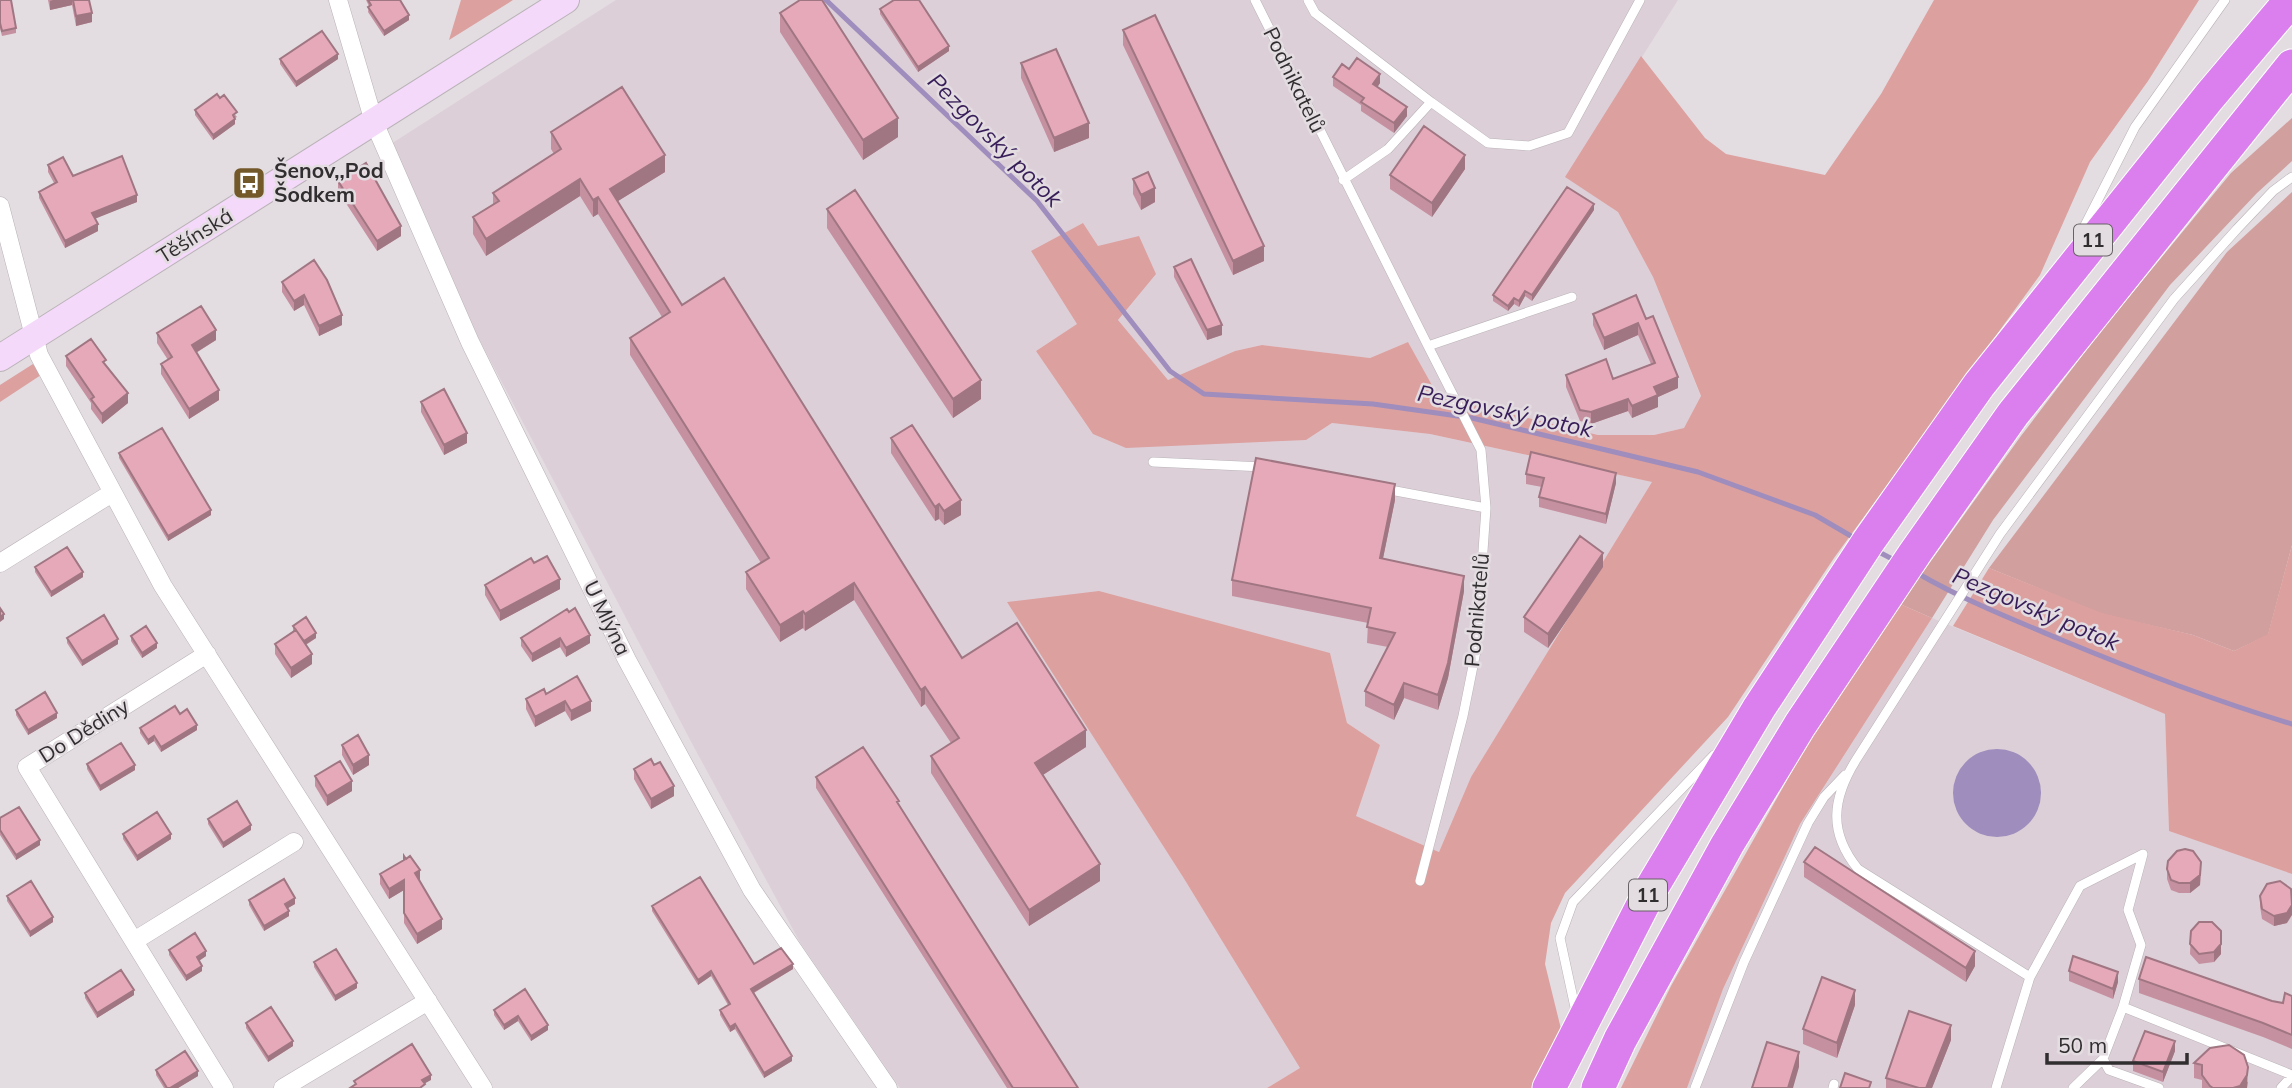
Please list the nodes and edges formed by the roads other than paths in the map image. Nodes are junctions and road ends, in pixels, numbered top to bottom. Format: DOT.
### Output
graph roads {
  1 [pos="338,0"];
  2 [pos="566,0"];
  3 [pos="1255,0"];
  4 [pos="1308,0"];
  5 [pos="1640,0"];
  6 [pos="2225,0"];
  7 [pos="2291,0"];
  8 [pos="2292,66"];
  9 [pos="1431,102"];
  10 [pos="2262,120"];
  11 [pos="374,121"];
  12 [pos="2221,155"];
  13 [pos="2292,177"];
  14 [pos="1343,180"];
  15 [pos="0,206"];
  16 [pos="2074,246"];
  17 [pos="2068,258"];
  18 [pos="2050,294"];
  19 [pos="1572,297"];
  20 [pos="34,337"];
  21 [pos="1428,346"];
  22 [pos="0,358"];
  23 [pos="1153,462"];
  24 [pos="1271,467"];
  25 [pos="1379,487"];
  26 [pos="112,492"];
  27 [pos="1486,508"];
  28 [pos="0,563"];
  29 [pos="207,654"];
  30 [pos="1759,708"];
  31 [pos="1851,768"];
  32 [pos="294,842"];
  33 [pos="1420,881"];
  34 [pos="134,941"];
  35 [pos="2030,978"];
  36 [pos="428,1001"];
  37 [pos="2123,1007"];
  38 [pos="1580,1026"];
  39 [pos="2104,1059"];
  40 [pos="2292,1076"];
  41 [pos="224,1088"];
  42 [pos="283,1088"];
  43 [pos="484,1088"];
  44 [pos="888,1088"];
  45 [pos="1549,1088"];
  46 [pos="1598,1088"];
  47 [pos="1695,1088"];
  48 [pos="1996,1088"];
  49 [pos="2073,1088"];
  50 [pos="2160,1088"];
  51 [pos="2281,1088"];
  1 -- 11 [label="street, U Mlýna"];
  2 -- 11 [label="main road, Těšínská"];
  3 -- 14 [label="lane, Podnikatelů"];
  4 -- 9 [label="lane"];
  5 -- 9 [label="lane"];
  6 -- 16 [label="lane"];
  7 -- 18 [label="highway, 11"];
  8 -- 12 [label="highway, 11"];
  9 -- 14 [label="lane"];
  10 -- 12 [label="lane"];
  11 -- 20 [label="main road, Těšínská"];
  11 -- 44 [label="street, U Mlýna"];
  12 -- 46 [label="highway, 11"];
  13 -- 31 [label="lane"];
  14 -- 21 [label="lane, Podnikatelů"];
  15 -- 20 [label="street"];
  17 -- 18 [label="lane"];
  18 -- 30 [label="highway, 11"];
  19 -- 21 [label="lane"];
  20 -- 22 [label="main road, Těšínská"];
  20 -- 26 [label="street"];
  21 -- 27 [label="lane, Podnikatelů"];
  23 -- 24 [label="lane"];
  25 -- 27 [label="lane"];
  26 -- 28 [label="street"];
  26 -- 29 [label="street"];
  27 -- 33 [label="lane, Podnikatelů"];
  29 -- 34 [label="street, Do Dědiny"];
  29 -- 36 [label="street"];
  30 -- 38 [label="highway, 11"];
  30 -- 38 [label="lane"];
  31 -- 35 [label="lane"];
  31 -- 47 [label="lane"];
  32 -- 34 [label="street"];
  34 -- 41 [label="street, Do Dědiny"];
  35 -- 37 [label="lane"];
  35 -- 48 [label="lane"];
  36 -- 42 [label="street"];
  36 -- 43 [label="street"];
  37 -- 39 [label="lane"];
  37 -- 40 [label="lane"];
  38 -- 45 [label="highway, 11"];
  39 -- 49 [label="lane"];
  39 -- 50 [label="lane"];
  40 -- 51 [label="lane"];
}
